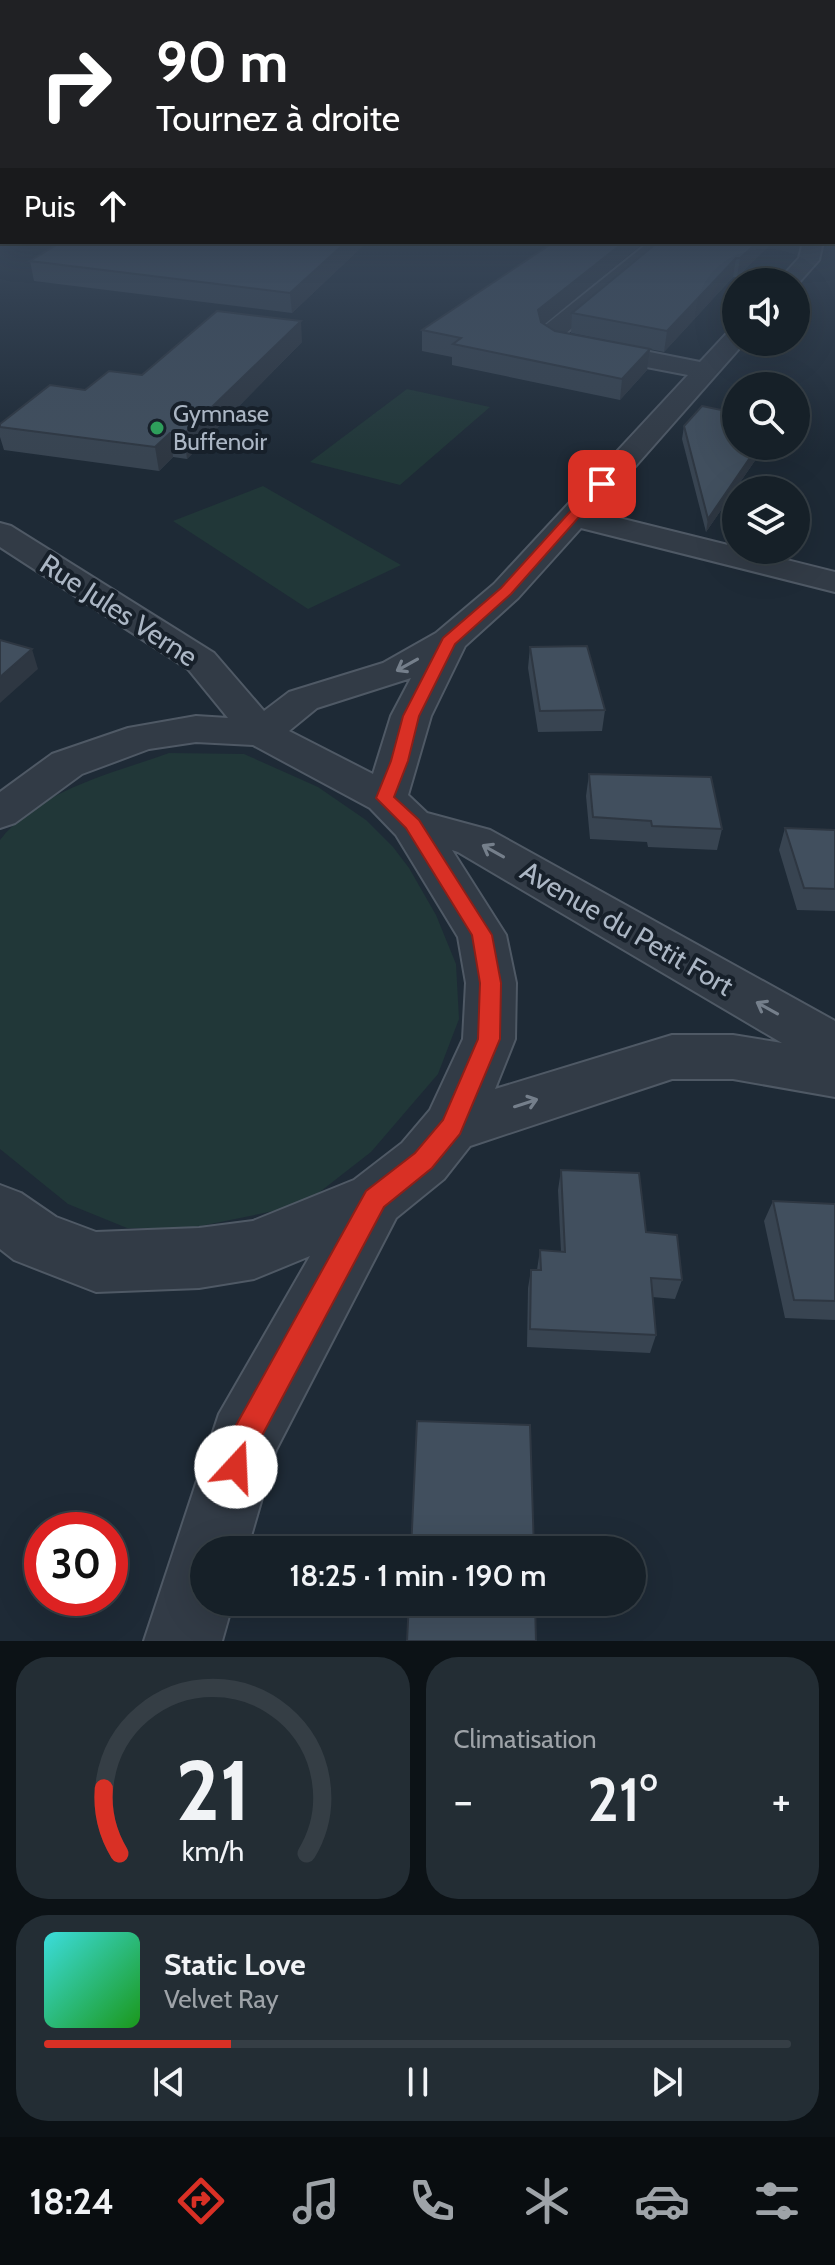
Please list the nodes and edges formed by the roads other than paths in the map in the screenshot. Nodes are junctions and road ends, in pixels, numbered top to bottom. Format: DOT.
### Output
graph roads {
  1 [pos="582,307"];
  2 [pos="722,353"];
  3 [pos="705,371"];
  4 [pos="572,516"];
  5 [pos="0,533"];
  6 [pos="835,582"];
  7 [pos="449,641"];
  8 [pos="261,733"];
  9 [pos="8,801"];
  10 [pos="398,811"];
  11 [pos="835,1047"];
  12 [pos="835,1074"];
  13 [pos="451,1127"];
  14 [pos="375,1199"];
  15 [pos="0,1213"];
  16 [pos="214,1536"];
  17 [pos="190,1616"];
  18 [pos="183,1641"];
  1 -- 3 [label="street"];
  2 -- 3 [label="street"];
  3 -- 4 [label="street"];
  4 -- 6 [label="street"];
  4 -- 7 [label="street"];
  5 -- 8 [label="street, Rue Jules Verne"];
  7 -- 8 [label="street, one-way"];
  7 -- 10 [label="street"];
  8 -- 9 [label="street"];
  8 -- 10 [label="street, Avenue du Petit Fort"];
  11 -- 10 [label="street, Avenue du Petit Fort, one-way"];
  10 -- 13 [label="street"];
  13 -- 12 [label="street, one-way"];
  13 -- 14 [label="street"];
  14 -- 15 [label="street"];
  14 -- 16 [label="street"];
  17 -- 18 [label="street"];
}
